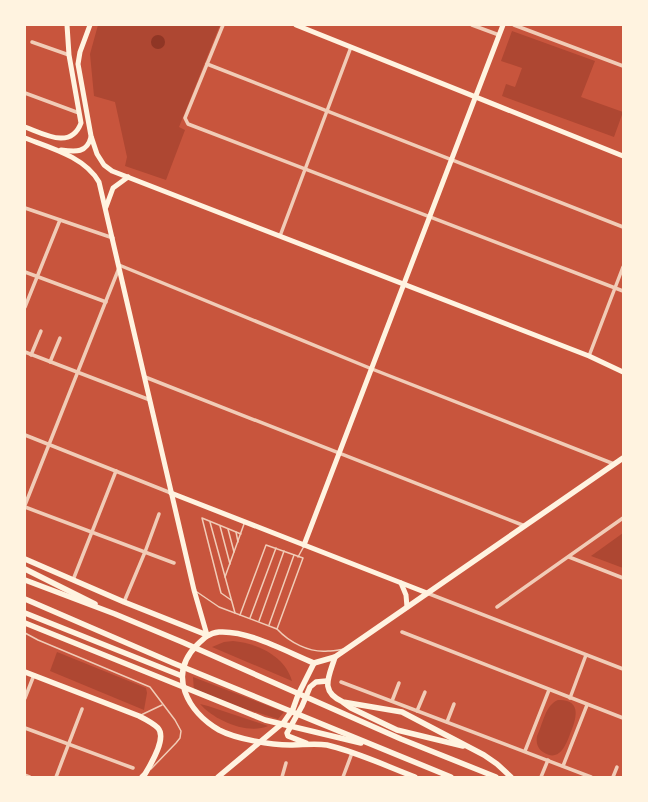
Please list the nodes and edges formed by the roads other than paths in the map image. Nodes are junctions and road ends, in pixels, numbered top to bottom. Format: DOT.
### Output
graph roads {
  1 [pos="67,25"];
  2 [pos="90,25"];
  3 [pos="223,25"];
  4 [pos="296,25"];
  5 [pos="472,25"];
  6 [pos="503,25"];
  7 [pos="514,25"];
  8 [pos="499,35"];
  9 [pos="32,42"];
  10 [pos="351,47"];
  11 [pos="68,55"];
  12 [pos="206,64"];
  13 [pos="623,66"];
  14 [pos="25,92"];
  15 [pos="477,96"];
  16 [pos="327,111"];
  17 [pos="79,113"];
  18 [pos="25,127"];
  19 [pos="91,136"];
  20 [pos="25,138"];
  21 [pos="56,150"];
  22 [pos="623,156"];
  23 [pos="452,159"];
  24 [pos="305,169"];
  25 [pos="128,178"];
  26 [pos="25,208"];
  27 [pos="106,208"];
  28 [pos="430,218"];
  29 [pos="60,220"];
  30 [pos="623,227"];
  31 [pos="280,236"];
  32 [pos="113,238"];
  33 [pos="119,266"];
  34 [pos="623,267"];
  35 [pos="25,272"];
  36 [pos="37,276"];
  37 [pos="404,284"];
  38 [pos="615,288"];
  39 [pos="623,291"];
  40 [pos="106,302"];
  41 [pos="25,307"];
  42 [pos="41,331"];
  43 [pos="60,338"];
  44 [pos="25,352"];
  45 [pos="31,354"];
  46 [pos="589,356"];
  47 [pos="50,362"];
  48 [pos="372,370"];
  49 [pos="623,372"];
  50 [pos="78,373"];
  51 [pos="145,377"];
  52 [pos="150,400"];
  53 [pos="25,435"];
  54 [pos="49,445"];
  55 [pos="339,454"];
  56 [pos="623,458"];
  57 [pos="614,464"];
  58 [pos="116,471"];
  59 [pos="171,493"];
  60 [pos="25,506"];
  61 [pos="159,514"];
  62 [pos="623,518"];
  63 [pos="210,521"];
  64 [pos="245,522"];
  65 [pos="220,526"];
  66 [pos="526,526"];
  67 [pos="228,529"];
  68 [pos="92,532"];
  69 [pos="236,532"];
  70 [pos="241,534"];
  71 [pos="238,542"];
  72 [pos="304,545"];
  73 [pos="276,548"];
  74 [pos="284,551"];
  75 [pos="145,552"];
  76 [pos="234,552"];
  77 [pos="294,555"];
  78 [pos="298,557"];
  79 [pos="569,557"];
  80 [pos="25,559"];
  81 [pos="174,563"];
  82 [pos="230,564"];
  83 [pos="25,569"];
  84 [pos="225,577"];
  85 [pos="623,578"];
  86 [pos="25,580"];
  87 [pos="73,580"];
  88 [pos="400,583"];
  89 [pos="194,590"];
  90 [pos="427,593"];
  91 [pos="25,599"];
  92 [pos="231,600"];
  93 [pos="124,602"];
  94 [pos="407,607"];
  95 [pos="497,607"];
  96 [pos="25,613"];
  97 [pos="235,613"];
  98 [pos="115,614"];
  99 [pos="240,615"];
  100 [pos="250,618"];
  101 [pos="259,622"];
  102 [pos="25,623"];
  103 [pos="268,626"];
  104 [pos="277,629"];
  105 [pos="402,632"];
  106 [pos="25,633"];
  107 [pos="207,635"];
  108 [pos="348,648"];
  109 [pos="586,655"];
  110 [pos="335,657"];
  111 [pos="314,663"];
  112 [pos="623,669"];
  113 [pos="25,672"];
  114 [pos="34,675"];
  115 [pos="182,676"];
  116 [pos="327,681"];
  117 [pos="342,682"];
  118 [pos="399,682"];
  119 [pos="549,690"];
  120 [pos="425,692"];
  121 [pos="25,698"];
  122 [pos="570,698"];
  123 [pos="392,701"];
  124 [pos="344,702"];
  125 [pos="163,704"];
  126 [pos="454,704"];
  127 [pos="586,705"];
  128 [pos="82,709"];
  129 [pos="417,711"];
  130 [pos="139,716"];
  131 [pos="623,718"];
  132 [pos="447,722"];
  133 [pos="25,728"];
  134 [pos="261,742"];
  135 [pos="68,745"];
  136 [pos="309,745"];
  137 [pos="378,748"];
  138 [pos="469,748"];
  139 [pos="525,751"];
  140 [pos="352,753"];
  141 [pos="548,760"];
  142 [pos="286,763"];
  143 [pos="563,766"];
  144 [pos="617,767"];
  145 [pos="133,768"];
  146 [pos="25,775"];
  147 [pos="144,776"];
  148 [pos="30,777"];
  149 [pos="56,777"];
  150 [pos="219,777"];
  151 [pos="282,777"];
  152 [pos="343,777"];
  153 [pos="415,777"];
  154 [pos="451,777"];
  155 [pos="496,777"];
  156 [pos="511,777"];
  157 [pos="541,777"];
  158 [pos="592,777"];
  159 [pos="613,777"];
  1 -- 11 [label="main road"];
  2 -- 19 [label="main road"];
  3 -- 12 [label="street"];
  4 -- 10 [label="main road"];
  5 -- 8 [label="street"];
  6 -- 8 [label="main road"];
  7 -- 13 [label="street"];
  8 -- 15 [label="main road"];
  9 -- 11 [label="street"];
  10 -- 15 [label="main road"];
  10 -- 16 [label="street"];
  11 -- 17 [label="main road"];
  12 -- 16 [label="street"];
  12 -- 24 [label="street"];
  14 -- 17 [label="street"];
  15 -- 22 [label="main road"];
  15 -- 23 [label="main road"];
  16 -- 23 [label="street"];
  16 -- 24 [label="street"];
  17 -- 18 [label="main road"];
  19 -- 21 [label="main road"];
  19 -- 25 [label="main road"];
  20 -- 21 [label="main road"];
  21 -- 27 [label="main road"];
  23 -- 28 [label="main road"];
  23 -- 30 [label="street"];
  24 -- 28 [label="street"];
  24 -- 31 [label="street"];
  25 -- 27 [label="main road"];
  25 -- 31 [label="main road"];
  26 -- 29 [label="street"];
  27 -- 32 [label="main road"];
  28 -- 37 [label="main road"];
  28 -- 38 [label="street"];
  29 -- 32 [label="street"];
  29 -- 36 [label="street"];
  31 -- 37 [label="main road"];
  32 -- 33 [label="main road"];
  33 -- 40 [label="street"];
  33 -- 48 [label="street"];
  33 -- 51 [label="main road"];
  34 -- 38 [label="street"];
  35 -- 36 [label="street"];
  36 -- 40 [label="street"];
  36 -- 41 [label="street"];
  37 -- 46 [label="main road"];
  37 -- 48 [label="main road"];
  38 -- 39 [label="street"];
  38 -- 46 [label="street"];
  40 -- 50 [label="street"];
  42 -- 45 [label="street"];
  43 -- 47 [label="street"];
  44 -- 45 [label="street"];
  45 -- 47 [label="street"];
  46 -- 49 [label="main road"];
  47 -- 50 [label="street"];
  48 -- 55 [label="main road"];
  48 -- 57 [label="street"];
  50 -- 52 [label="street"];
  50 -- 54 [label="street"];
  51 -- 52 [label="main road"];
  51 -- 55 [label="street"];
  52 -- 59 [label="main road"];
  53 -- 54 [label="street"];
  54 -- 58 [label="street"];
  54 -- 60 [label="street"];
  55 -- 66 [label="street"];
  55 -- 72 [label="main road"];
  56 -- 57 [label="main road"];
  57 -- 66 [label="main road"];
  58 -- 59 [label="street"];
  58 -- 68 [label="street"];
  59 -- 64 [label="main road"];
  59 -- 89 [label="main road"];
  60 -- 68 [label="street"];
  61 -- 75 [label="street"];
  62 -- 79 [label="street"];
  63 -- 65 [label="lane"];
  63 -- 84 [label="lane"];
  63 -- 92 [label="lane"];
  64 -- 70 [label="lane"];
  64 -- 72 [label="main road"];
  65 -- 67 [label="lane"];
  65 -- 82 [label="lane"];
  66 -- 90 [label="main road"];
  67 -- 69 [label="lane"];
  67 -- 76 [label="lane"];
  68 -- 75 [label="street"];
  68 -- 87 [label="street"];
  69 -- 70 [label="lane"];
  69 -- 71 [label="lane"];
  70 -- 71 [label="lane"];
  71 -- 76 [label="lane"];
  72 -- 78 [label="lane"];
  72 -- 88 [label="main road"];
  73 -- 74 [label="lane"];
  73 -- 99 [label="lane"];
  73 -- 100 [label="lane"];
  74 -- 77 [label="lane"];
  74 -- 101 [label="lane"];
  75 -- 81 [label="street"];
  75 -- 93 [label="street"];
  76 -- 82 [label="lane"];
  77 -- 78 [label="lane"];
  77 -- 103 [label="lane"];
  78 -- 104 [label="lane"];
  79 -- 85 [label="street"];
  79 -- 95 [label="street"];
  80 -- 87 [label="main road"];
  82 -- 84 [label="lane"];
  83 -- 98 [label="main road"];
  84 -- 92 [label="lane"];
  86 -- 98 [label="main road"];
  87 -- 93 [label="main road"];
  88 -- 90 [label="main road"];
  88 -- 94 [label="main road"];
  89 -- 97 [label="lane"];
  89 -- 107 [label="main road"];
  90 -- 94 [label="main road"];
  90 -- 109 [label="street"];
  91 -- 137 [label="main road"];
  92 -- 97 [label="lane"];
  93 -- 107 [label="main road"];
  94 -- 108 [label="main road"];
  96 -- 115 [label="main road"];
  97 -- 99 [label="lane"];
  98 -- 155 [label="main road"];
  99 -- 100 [label="lane"];
  100 -- 101 [label="lane"];
  101 -- 103 [label="lane"];
  102 -- 137 [label="main road"];
  103 -- 104 [label="lane"];
  104 -- 108 [label="lane"];
  105 -- 119 [label="street"];
  106 -- 125 [label="lane"];
  107 -- 111 [label="main road"];
  107 -- 115 [label="main road"];
  108 -- 110 [label="main road"];
  109 -- 112 [label="street"];
  109 -- 122 [label="street"];
  110 -- 111 [label="main road"];
  110 -- 116 [label="main road"];
  111 -- 134 [label="main road"];
  113 -- 114 [label="main road"];
  114 -- 121 [label="street"];
  114 -- 130 [label="main road"];
  115 -- 134 [label="main road"];
  116 -- 124 [label="main road"];
  116 -- 136 [label="main road"];
  117 -- 123 [label="street"];
  118 -- 123 [label="street"];
  119 -- 122 [label="street"];
  119 -- 139 [label="street"];
  120 -- 129 [label="street"];
  122 -- 127 [label="street"];
  123 -- 129 [label="street"];
  124 -- 138 [label="main road"];
  124 -- 138 [label="main road"];
  125 -- 130 [label="lane"];
  125 -- 147 [label="lane"];
  126 -- 132 [label="street"];
  127 -- 131 [label="street"];
  127 -- 143 [label="street"];
  128 -- 135 [label="street"];
  129 -- 132 [label="street"];
  130 -- 147 [label="main road"];
  132 -- 139 [label="street"];
  133 -- 135 [label="street"];
  134 -- 136 [label="main road"];
  134 -- 150 [label="main road"];
  135 -- 145 [label="street"];
  135 -- 149 [label="street"];
  136 -- 140 [label="main road"];
  137 -- 154 [label="main road"];
  138 -- 156 [label="main road"];
  139 -- 141 [label="street"];
  140 -- 152 [label="street"];
  140 -- 153 [label="main road"];
  141 -- 143 [label="street"];
  141 -- 157 [label="street"];
  142 -- 151 [label="street"];
  143 -- 158 [label="street"];
  144 -- 159 [label="street"];
  146 -- 148 [label="street"];
}
